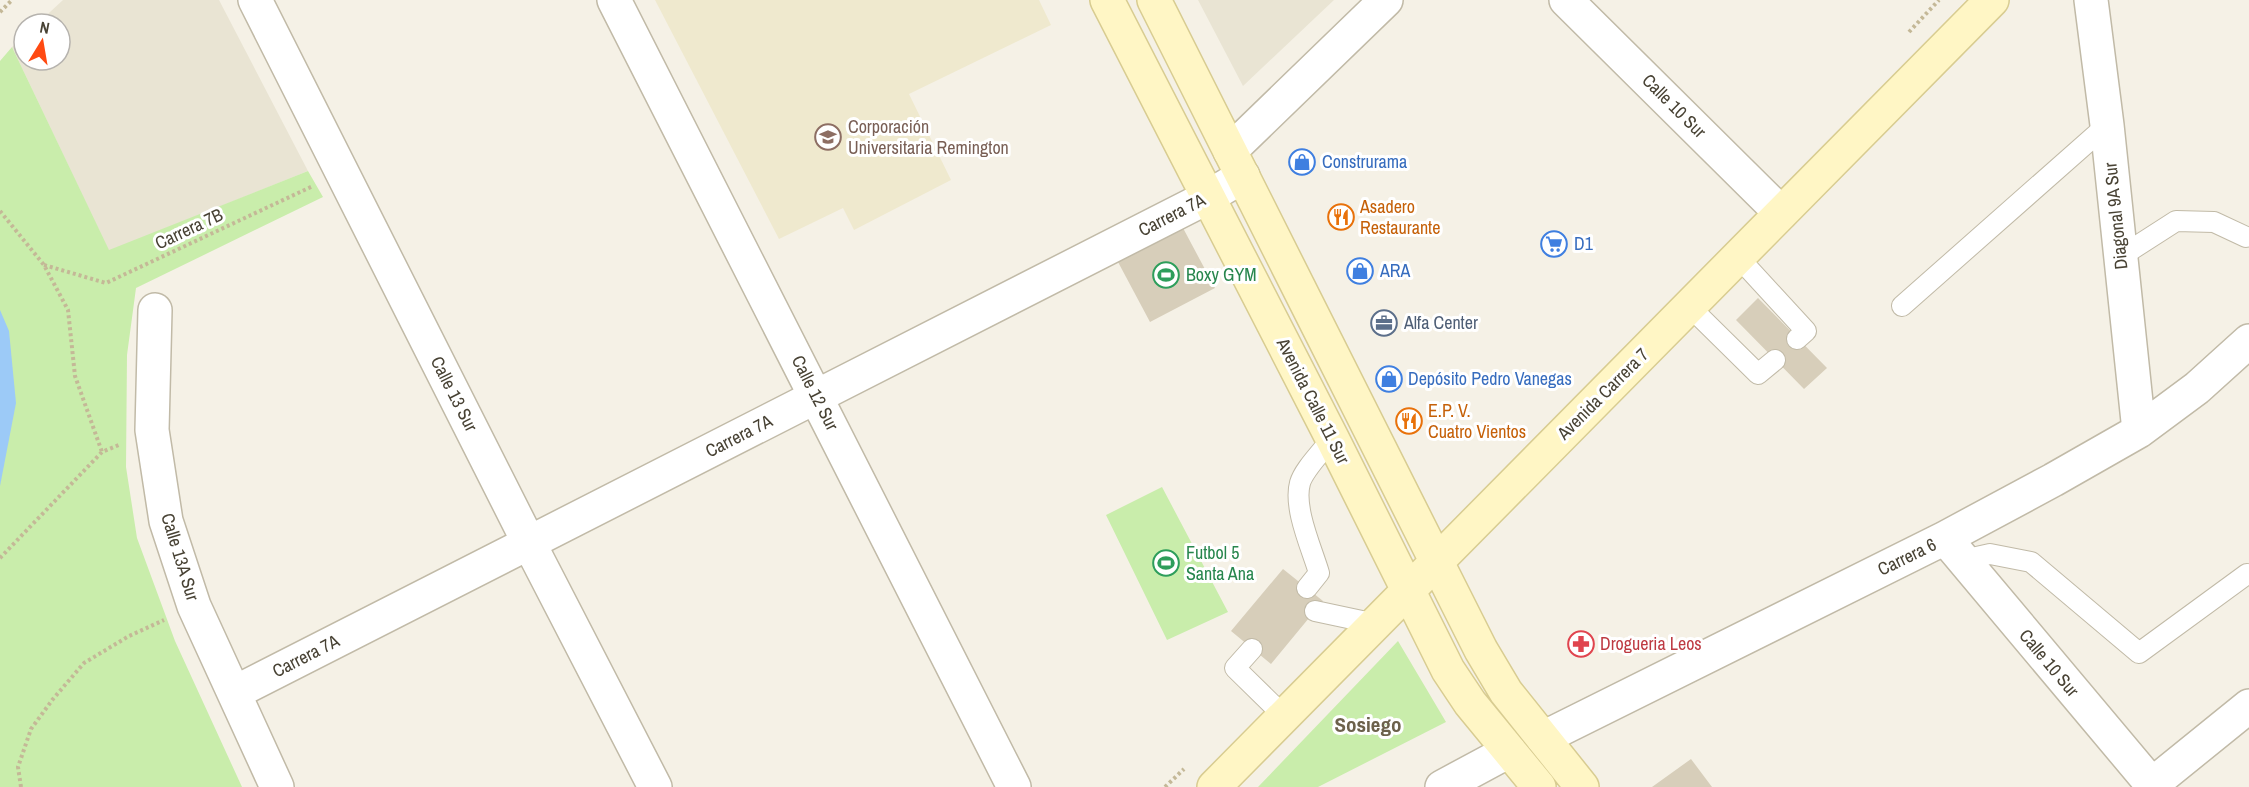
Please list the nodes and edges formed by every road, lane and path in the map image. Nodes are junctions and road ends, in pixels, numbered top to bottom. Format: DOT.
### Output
graph roads {
  1 [pos="12,0"];
  2 [pos="255,0"];
  3 [pos="614,0"];
  4 [pos="1107,0"];
  5 [pos="1154,0"];
  6 [pos="1386,0"];
  7 [pos="1566,0"];
  8 [pos="1992,0"];
  9 [pos="2091,0"];
  10 [pos="0,12"];
  11 [pos="2107,125"];
  12 [pos="1236,163"];
  13 [pos="342,172"];
  14 [pos="1208,197"];
  15 [pos="0,211"];
  16 [pos="1781,213"];
  17 [pos="2246,237"];
  18 [pos="1738,257"];
  19 [pos="2120,257"];
  20 [pos="44,265"];
  21 [pos="1689,306"];
  22 [pos="1902,306"];
  23 [pos="155,310"];
  24 [pos="1797,339"];
  25 [pos="2249,341"];
  26 [pos="1775,360"];
  27 [pos="816,396"];
  28 [pos="152,429"];
  29 [pos="2139,431"];
  30 [pos="1332,438"];
  31 [pos="102,452"];
  32 [pos="529,543"];
  33 [pos="1954,549"];
  34 [pos="0,558"];
  35 [pos="1436,562"];
  36 [pos="2247,574"];
  37 [pos="1307,588"];
  38 [pos="1409,591"];
  39 [pos="194,606"];
  40 [pos="1315,611"];
  41 [pos="1376,624"];
  42 [pos="1252,649"];
  43 [pos="234,693"];
  44 [pos="2249,706"];
  45 [pos="1284,716"];
  46 [pos="1543,738"];
  47 [pos="1509,751"];
  48 [pos="2152,786"];
  49 [pos="21,787"];
  50 [pos="277,787"];
  51 [pos="655,787"];
  52 [pos="1014,787"];
  53 [pos="1214,787"];
  54 [pos="1442,787"];
  55 [pos="1539,787"];
  56 [pos="1582,787"];
  1 -- 10 [label="path"];
  2 -- 13 [label="street, Calle 13 Sur"];
  3 -- 27 [label="street, Calle 12 Sur"];
  4 -- 14 [label="main road, Avenida Calle 11 Sur"];
  5 -- 12 [label="main road, Avenida Calle 11 Sur"];
  6 -- 12 [label="street, Carrera 7A"];
  7 -- 16 [label="street, Calle 10 Sur"];
  8 -- 16 [label="main road, Avenida Carrera 7"];
  9 -- 11 [label="street, Diagonal 9A Sur"];
  11 -- 19 [label="street, Diagonal 9A Sur"];
  11 -- 22 [label="lane"];
  12 -- 14 [label="street, Carrera 7A"];
  12 -- 35 [label="main road, Avenida Calle 11 Sur"];
  13 -- 20 [label="path, Carrera 7B"];
  13 -- 32 [label="street, Calle 13 Sur"];
  14 -- 27 [label="street, Carrera 7A"];
  14 -- 30 [label="main road, Avenida Calle 11 Sur"];
  15 -- 20 [label="path"];
  16 -- 18 [label="main road, Avenida Carrera 7"];
  17 -- 19 [label="lane"];
  18 -- 21 [label="main road, Avenida Carrera 7"];
  18 -- 24 [label="lane"];
  19 -- 29 [label="street, Diagonal 9A Sur"];
  20 -- 31 [label="path"];
  21 -- 26 [label="lane"];
  21 -- 35 [label="main road, Avenida Carrera 7"];
  23 -- 28 [label="street, Calle 13A Sur"];
  25 -- 29 [label="street, Carrera 6"];
  27 -- 32 [label="street, Carrera 7A"];
  27 -- 52 [label="street, Calle 12 Sur"];
  28 -- 31 [label="path"];
  28 -- 39 [label="street, Calle 13A Sur"];
  29 -- 33 [label="street, Carrera 6"];
  30 -- 37 [label="lane"];
  30 -- 38 [label="main road, Avenida Calle 11 Sur"];
  31 -- 34 [label="path"];
  32 -- 43 [label="street, Carrera 7A"];
  32 -- 51 [label="street, Calle 13 Sur"];
  33 -- 36 [label="lane"];
  33 -- 46 [label="street, Carrera 6"];
  33 -- 48 [label="street, Calle 10 Sur"];
  35 -- 38 [label="main road, Avenida Carrera 7"];
  35 -- 46 [label="main road, Avenida Calle 11 Sur"];
  38 -- 41 [label="main road, Avenida Carrera 7"];
  38 -- 47 [label="main road, Avenida Calle 11 Sur"];
  39 -- 43 [label="street, Calle 13A Sur"];
  39 -- 49 [label="path"];
  40 -- 41 [label="lane"];
  41 -- 45 [label="main road, Avenida Carrera 7"];
  42 -- 45 [label="lane"];
  43 -- 50 [label="street, Calle 13A Sur"];
  44 -- 48 [label="street"];
  45 -- 53 [label="main road, Avenida Carrera 7"];
  46 -- 56 [label="main road, Avenida Calle 11 Sur"];
  47 -- 54 [label="street"];
  47 -- 55 [label="main road, Avenida Calle 11 Sur"];
}
